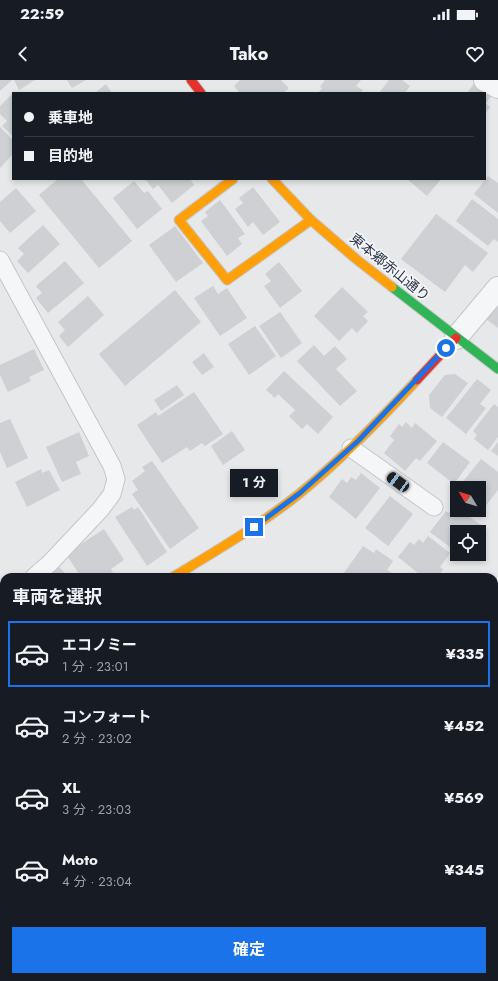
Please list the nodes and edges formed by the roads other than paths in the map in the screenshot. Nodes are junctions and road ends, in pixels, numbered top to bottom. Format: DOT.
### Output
graph roads {
  1 [pos="191,80"];
  2 [pos="485,80"];
  3 [pos="498,87"];
  4 [pos="200,92"];
  5 [pos="232,180"];
  6 [pos="273,180"];
  7 [pos="311,220"];
  8 [pos="0,260"];
  9 [pos="498,288"];
  10 [pos="456,338"];
  11 [pos="498,369"];
  12 [pos="350,448"];
  13 [pos="434,507"];
  14 [pos="39,573"];
  15 [pos="179,573"];
  1 -- 4 [label="street"];
  2 -- 3 [label="street"];
  5 -- 7 [label="street"];
  6 -- 7 [label="street, 東本郷赤山通り"];
  7 -- 10 [label="street, 東本郷赤山通り"];
  8 -- 14 [label="lane"];
  9 -- 10 [label="street"];
  10 -- 11 [label="street, 東本郷赤山通り"];
  10 -- 12 [label="street"];
  12 -- 13 [label="lane"];
  12 -- 15 [label="street"];
}
